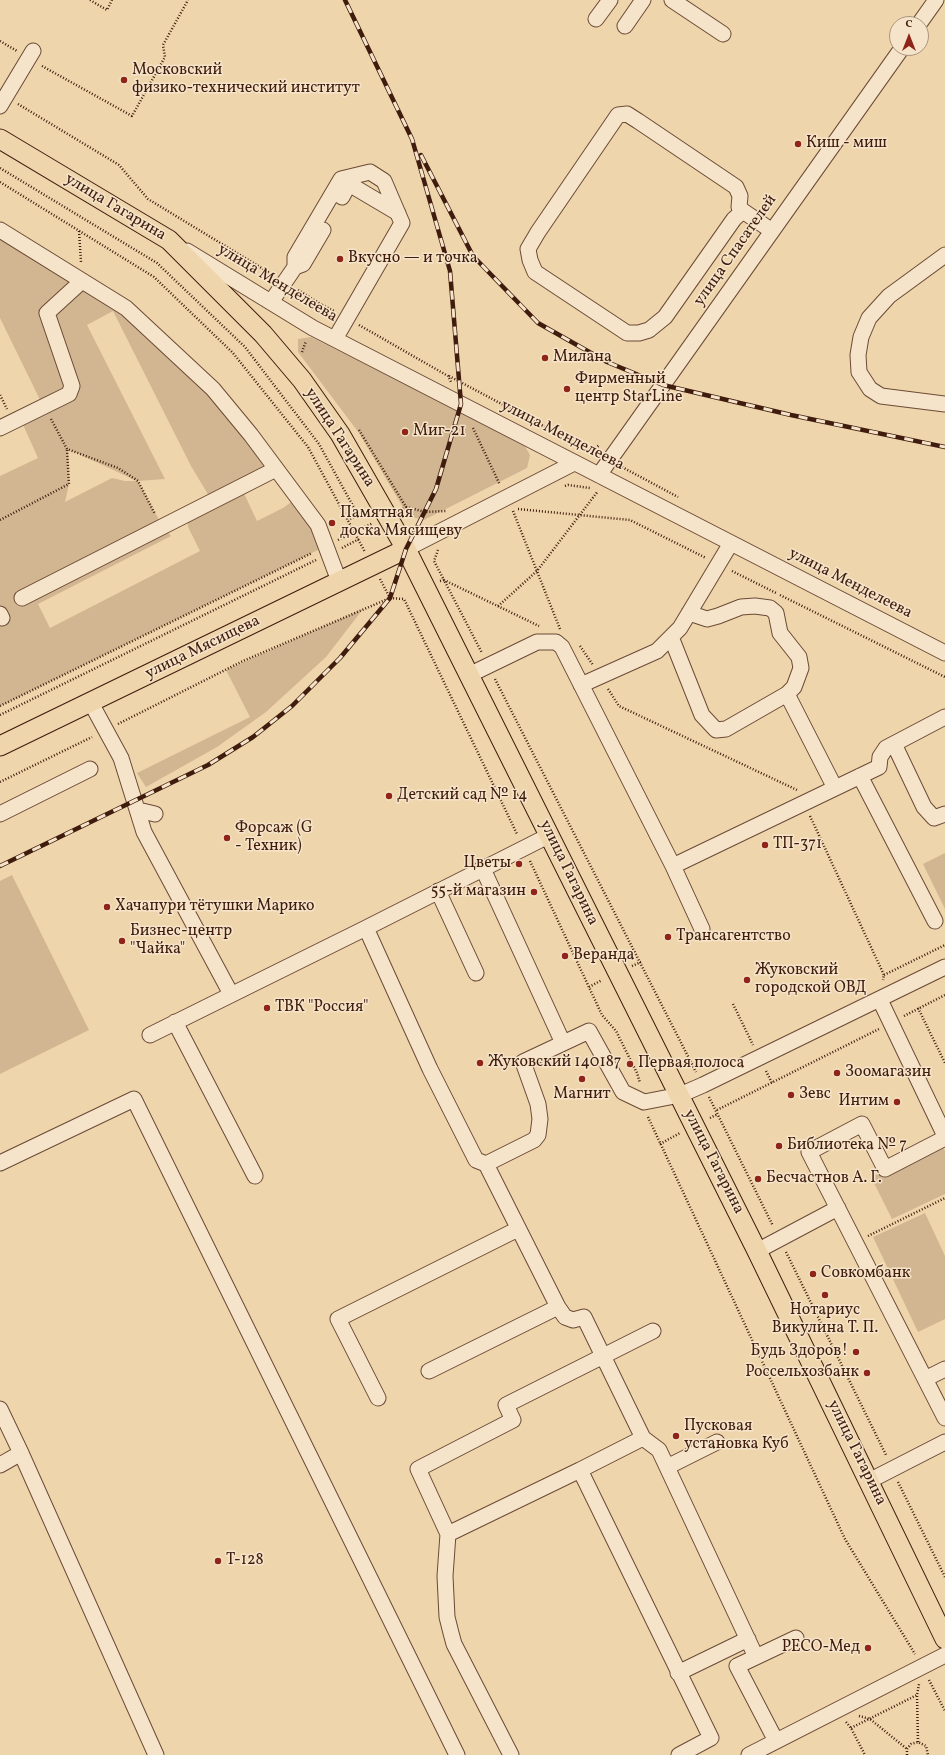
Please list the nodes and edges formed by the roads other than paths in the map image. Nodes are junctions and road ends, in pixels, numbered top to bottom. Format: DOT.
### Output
graph roads {
  1 [pos="610,0"];
  2 [pos="643,0"];
  3 [pos="672,0"];
  4 [pos="936,0"];
  5 [pos="925,16"];
  6 [pos="596,19"];
  7 [pos="625,26"];
  8 [pos="723,34"];
  9 [pos="31,55"];
  10 [pos="896,56"];
  11 [pos="3,101"];
  12 [pos="0,139"];
  13 [pos="743,211"];
  14 [pos="398,213"];
  15 [pos="0,230"];
  16 [pos="772,231"];
  17 [pos="169,240"];
  18 [pos="945,256"];
  19 [pos="295,267"];
  20 [pos="82,281"];
  21 [pos="271,302"];
  22 [pos="335,339"];
  23 [pos="945,404"];
  24 [pos="0,428"];
  25 [pos="574,463"];
  26 [pos="276,469"];
  27 [pos="599,475"];
  28 [pos="731,543"];
  29 [pos="406,548"];
  30 [pos="339,581"];
  31 [pos="22,598"];
  32 [pos="689,613"];
  33 [pos="671,637"];
  34 [pos="945,653"];
  35 [pos="469,676"];
  36 [pos="581,685"];
  37 [pos="787,694"];
  38 [pos="91,703"];
  39 [pos="945,717"];
  40 [pos="894,744"];
  41 [pos="0,746"];
  42 [pos="90,769"];
  43 [pos="860,776"];
  44 [pos="835,788"];
  45 [pos="138,810"];
  46 [pos="0,814"];
  47 [pos="155,814"];
  48 [pos="945,814"];
  49 [pos="550,835"];
  50 [pos="673,866"];
  51 [pos="483,869"];
  52 [pos="438,891"];
  53 [pos="935,921"];
  54 [pos="366,928"];
  55 [pos="702,929"];
  56 [pos="945,967"];
  57 [pos="476,973"];
  58 [pos="231,994"];
  59 [pos="880,1000"];
  60 [pos="175,1022"];
  61 [pos="150,1034"];
  62 [pos="563,1043"];
  63 [pos="680,1095"];
  64 [pos="945,1137"];
  65 [pos="0,1162"];
  66 [pos="486,1164"];
  67 [pos="255,1176"];
  68 [pos="838,1208"];
  69 [pos="518,1229"];
  70 [pos="758,1251"];
  71 [pos="558,1307"];
  72 [pos="654,1331"];
  73 [pos="603,1357"];
  74 [pos="945,1369"];
  75 [pos="429,1371"];
  76 [pos="925,1379"];
  77 [pos="378,1398"];
  78 [pos="0,1409"];
  79 [pos="945,1418"];
  80 [pos="643,1438"];
  81 [pos="717,1442"];
  82 [pos="945,1442"];
  83 [pos="21,1453"];
  84 [pos="0,1465"];
  85 [pos="667,1467"];
  86 [pos="580,1470"];
  87 [pos="869,1481"];
  88 [pos="448,1534"];
  89 [pos="796,1638"];
  90 [pos="748,1639"];
  91 [pos="945,1639"];
  92 [pos="945,1655"];
  93 [pos="756,1657"];
  94 [pos="678,1673"];
  95 [pos="776,1741"];
  96 [pos="156,1755"];
  97 [pos="456,1755"];
  98 [pos="511,1755"];
  99 [pos="679,1755"];
  100 [pos="749,1755"];
  1 -- 6 [label="street"];
  2 -- 7 [label="street"];
  3 -- 8 [label="street"];
  4 -- 5 [label="street"];
  9 -- 11 [label="street"];
  10 -- 16 [label="street, улица Спасателей"];
  12 -- 17 [label="main road, улица Гагарина"];
  13 -- 13 [label="street"];
  13 -- 16 [label="street"];
  14 -- 19 [label="street"];
  14 -- 19 [label="street"];
  14 -- 22 [label="street"];
  15 -- 20 [label="street"];
  16 -- 27 [label="street, улица Спасателей"];
  17 -- 21 [label="street, улица Менделеева"];
  17 -- 29 [label="main road, улица Гагарина"];
  18 -- 23 [label="street"];
  19 -- 21 [label="street"];
  20 -- 24 [label="street"];
  20 -- 26 [label="street"];
  21 -- 22 [label="street, улица Менделеева"];
  22 -- 25 [label="street, улица Менделеева"];
  25 -- 27 [label="street, улица Менделеева"];
  25 -- 29 [label="street"];
  26 -- 30 [label="street"];
  26 -- 31 [label="street"];
  27 -- 28 [label="street, улица Менделеева"];
  28 -- 32 [label="street"];
  28 -- 34 [label="street, улица Менделеева"];
  29 -- 30 [label="main road, улица Мясищева"];
  29 -- 35 [label="main road, улица Гагарина"];
  30 -- 38 [label="main road, улица Мясищева"];
  32 -- 33 [label="street"];
  32 -- 37 [label="street"];
  33 -- 36 [label="street"];
  33 -- 37 [label="street"];
  35 -- 36 [label="street"];
  35 -- 49 [label="main road, улица Гагарина"];
  36 -- 50 [label="street"];
  37 -- 44 [label="street"];
  38 -- 41 [label="main road, улица Мясищева"];
  38 -- 45 [label="street"];
  39 -- 40 [label="street"];
  40 -- 43 [label="street"];
  40 -- 48 [label="street"];
  42 -- 46 [label="street"];
  43 -- 44 [label="street"];
  43 -- 53 [label="street"];
  44 -- 50 [label="street"];
  45 -- 47 [label="street"];
  45 -- 58 [label="street"];
  49 -- 51 [label="street"];
  49 -- 63 [label="main road, улица Гагарина"];
  50 -- 55 [label="street"];
  51 -- 52 [label="street"];
  51 -- 62 [label="street"];
  52 -- 54 [label="street"];
  52 -- 57 [label="street"];
  54 -- 58 [label="street"];
  54 -- 66 [label="street"];
  56 -- 59 [label="street"];
  58 -- 60 [label="street"];
  59 -- 63 [label="street"];
  59 -- 64 [label="street"];
  60 -- 61 [label="street"];
  60 -- 67 [label="street"];
  62 -- 63 [label="street"];
  62 -- 66 [label="street"];
  63 -- 70 [label="main road, улица Гагарина"];
  64 -- 68 [label="street"];
  65 -- 97 [label="street"];
  66 -- 69 [label="street"];
  68 -- 70 [label="street"];
  68 -- 76 [label="street"];
  69 -- 71 [label="street"];
  69 -- 77 [label="street"];
  70 -- 87 [label="main road, улица Гагарина"];
  71 -- 73 [label="street"];
  71 -- 75 [label="street"];
  72 -- 73 [label="street"];
  73 -- 80 [label="street"];
  73 -- 88 [label="street"];
  74 -- 76 [label="street"];
  76 -- 79 [label="street"];
  78 -- 83 [label="street"];
  80 -- 85 [label="street"];
  80 -- 86 [label="street"];
  81 -- 85 [label="street"];
  82 -- 87 [label="street"];
  83 -- 84 [label="street"];
  83 -- 96 [label="street"];
  85 -- 90 [label="street"];
  86 -- 88 [label="street"];
  86 -- 94 [label="street"];
  87 -- 91 [label="main road, улица Гагарина"];
  88 -- 98 [label="street"];
  89 -- 93 [label="street"];
  90 -- 93 [label="street"];
  90 -- 94 [label="street"];
  92 -- 95 [label="street"];
  93 -- 95 [label="street"];
  94 -- 99 [label="street"];
  95 -- 100 [label="street"];
}
